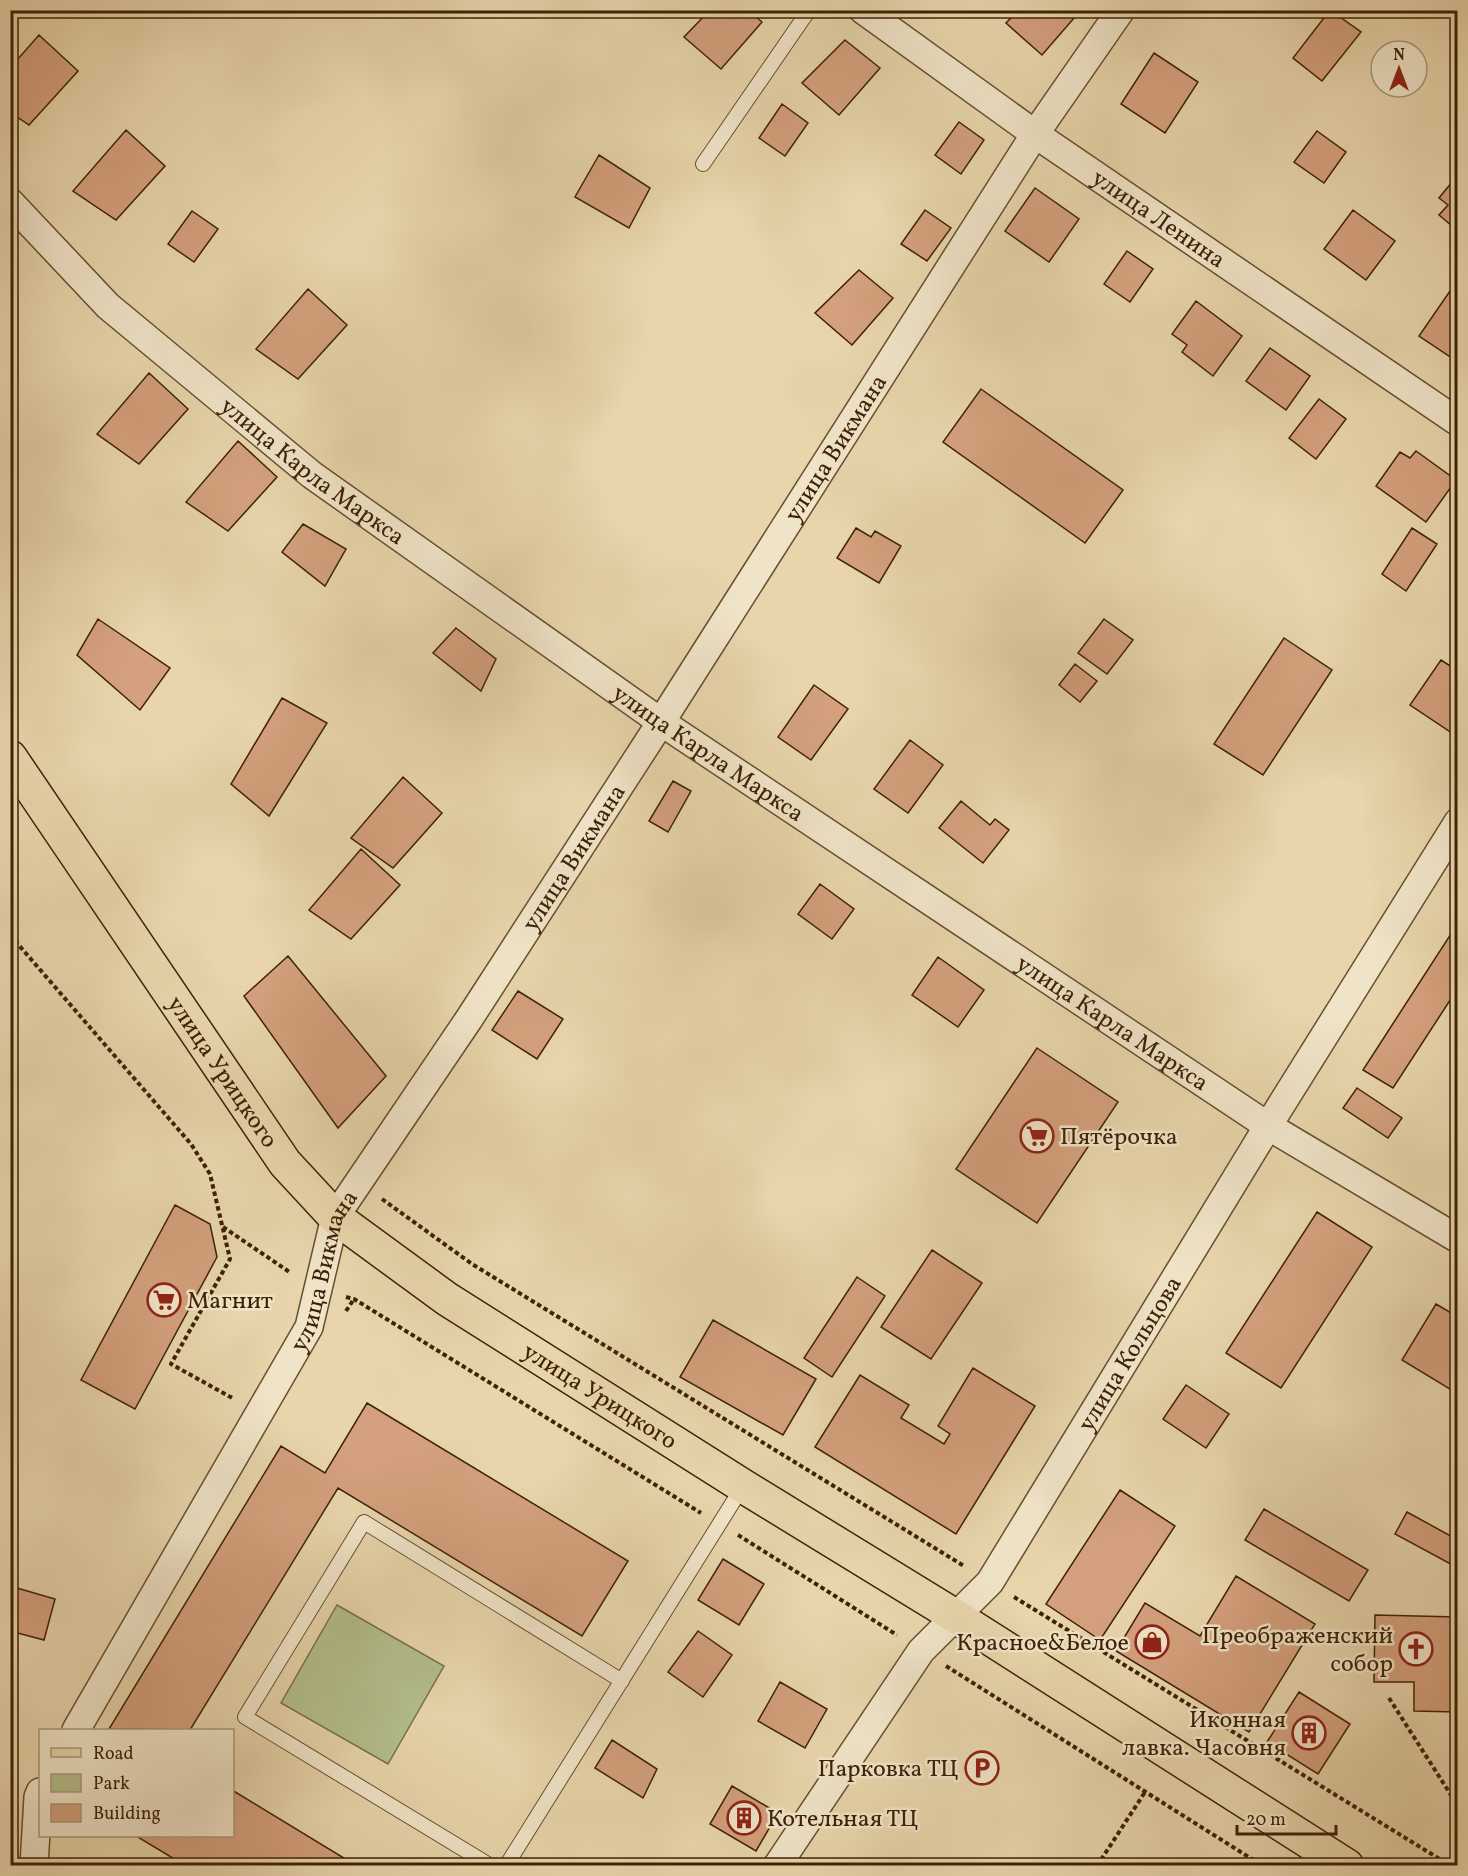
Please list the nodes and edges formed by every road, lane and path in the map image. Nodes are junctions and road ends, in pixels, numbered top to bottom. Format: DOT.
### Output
graph roads {
  1 [pos="809,10"];
  2 [pos="863,10"];
  3 [pos="1121,10"];
  4 [pos="1035,134"];
  5 [pos="703,164"];
  6 [pos="10,202"];
  7 [pos="1458,422"];
  8 [pos="661,722"];
  9 [pos="10,758"];
  10 [pos="1458,822"];
  11 [pos="10,935"];
  12 [pos="1268,1126"];
  13 [pos="359,1182"];
  14 [pos="335,1217"];
  15 [pos="222,1227"];
  16 [pos="1458,1239"];
  17 [pos="318,1291"];
  18 [pos="259,1413"];
  19 [pos="743,1486"];
  20 [pos="720,1524"];
  21 [pos="990,1582"];
  22 [pos="955,1616"];
  23 [pos="921,1651"];
  24 [pos="622,1681"];
  25 [pos="1389,1698"];
  26 [pos="77,1729"];
  27 [pos="1145,1792"];
  28 [pos="39,1794"];
  29 [pos="1458,1806"];
  30 [pos="33,1866"];
  31 [pos="491,1866"];
  32 [pos="506,1866"];
  33 [pos="777,1866"];
  34 [pos="1097,1866"];
  35 [pos="1263,1866"];
  36 [pos="1347,1866"];
  37 [pos="1450,1866"];
  1 -- 5 [label="lane"];
  2 -- 4 [label="street, улица Ленина"];
  3 -- 4 [label="street, улица Викмана"];
  4 -- 7 [label="street, улица Ленина"];
  4 -- 8 [label="street, улица Викмана"];
  6 -- 8 [label="street, улица Карла Маркса"];
  8 -- 12 [label="street, улица Карла Маркса"];
  8 -- 13 [label="street, улица Викмана"];
  9 -- 14 [label="main road, улица Урицкого"];
  10 -- 12 [label="street, улица Кольцова"];
  11 -- 15 [label="path"];
  12 -- 16 [label="street, улица Карла Маркса"];
  12 -- 21 [label="street, улица Кольцова"];
  13 -- 14 [label="street, улица Викмана"];
  13 -- 21 [label="path"];
  14 -- 17 [label="street, улица Викмана"];
  14 -- 19 [label="main road, улица Урицкого"];
  15 -- 17 [label="path"];
  15 -- 18 [label="path"];
  17 -- 18 [label="street, улица Викмана"];
  17 -- 20 [label="path"];
  18 -- 26 [label="street, улица Викмана"];
  19 -- 20 [label="lane"];
  19 -- 22 [label="main road, улица Урицкого"];
  20 -- 23 [label="path"];
  20 -- 24 [label="lane"];
  21 -- 22 [label="street, улица Кольцова"];
  21 -- 37 [label="path"];
  22 -- 23 [label="street, улица Кольцова"];
  22 -- 36 [label="main road, улица Урицкого"];
  23 -- 27 [label="path"];
  23 -- 33 [label="street, улица Кольцова"];
  24 -- 31 [label="lane"];
  24 -- 32 [label="lane"];
  25 -- 29 [label="path"];
  27 -- 34 [label="path"];
  27 -- 35 [label="path"];
  28 -- 30 [label="street"];
}
